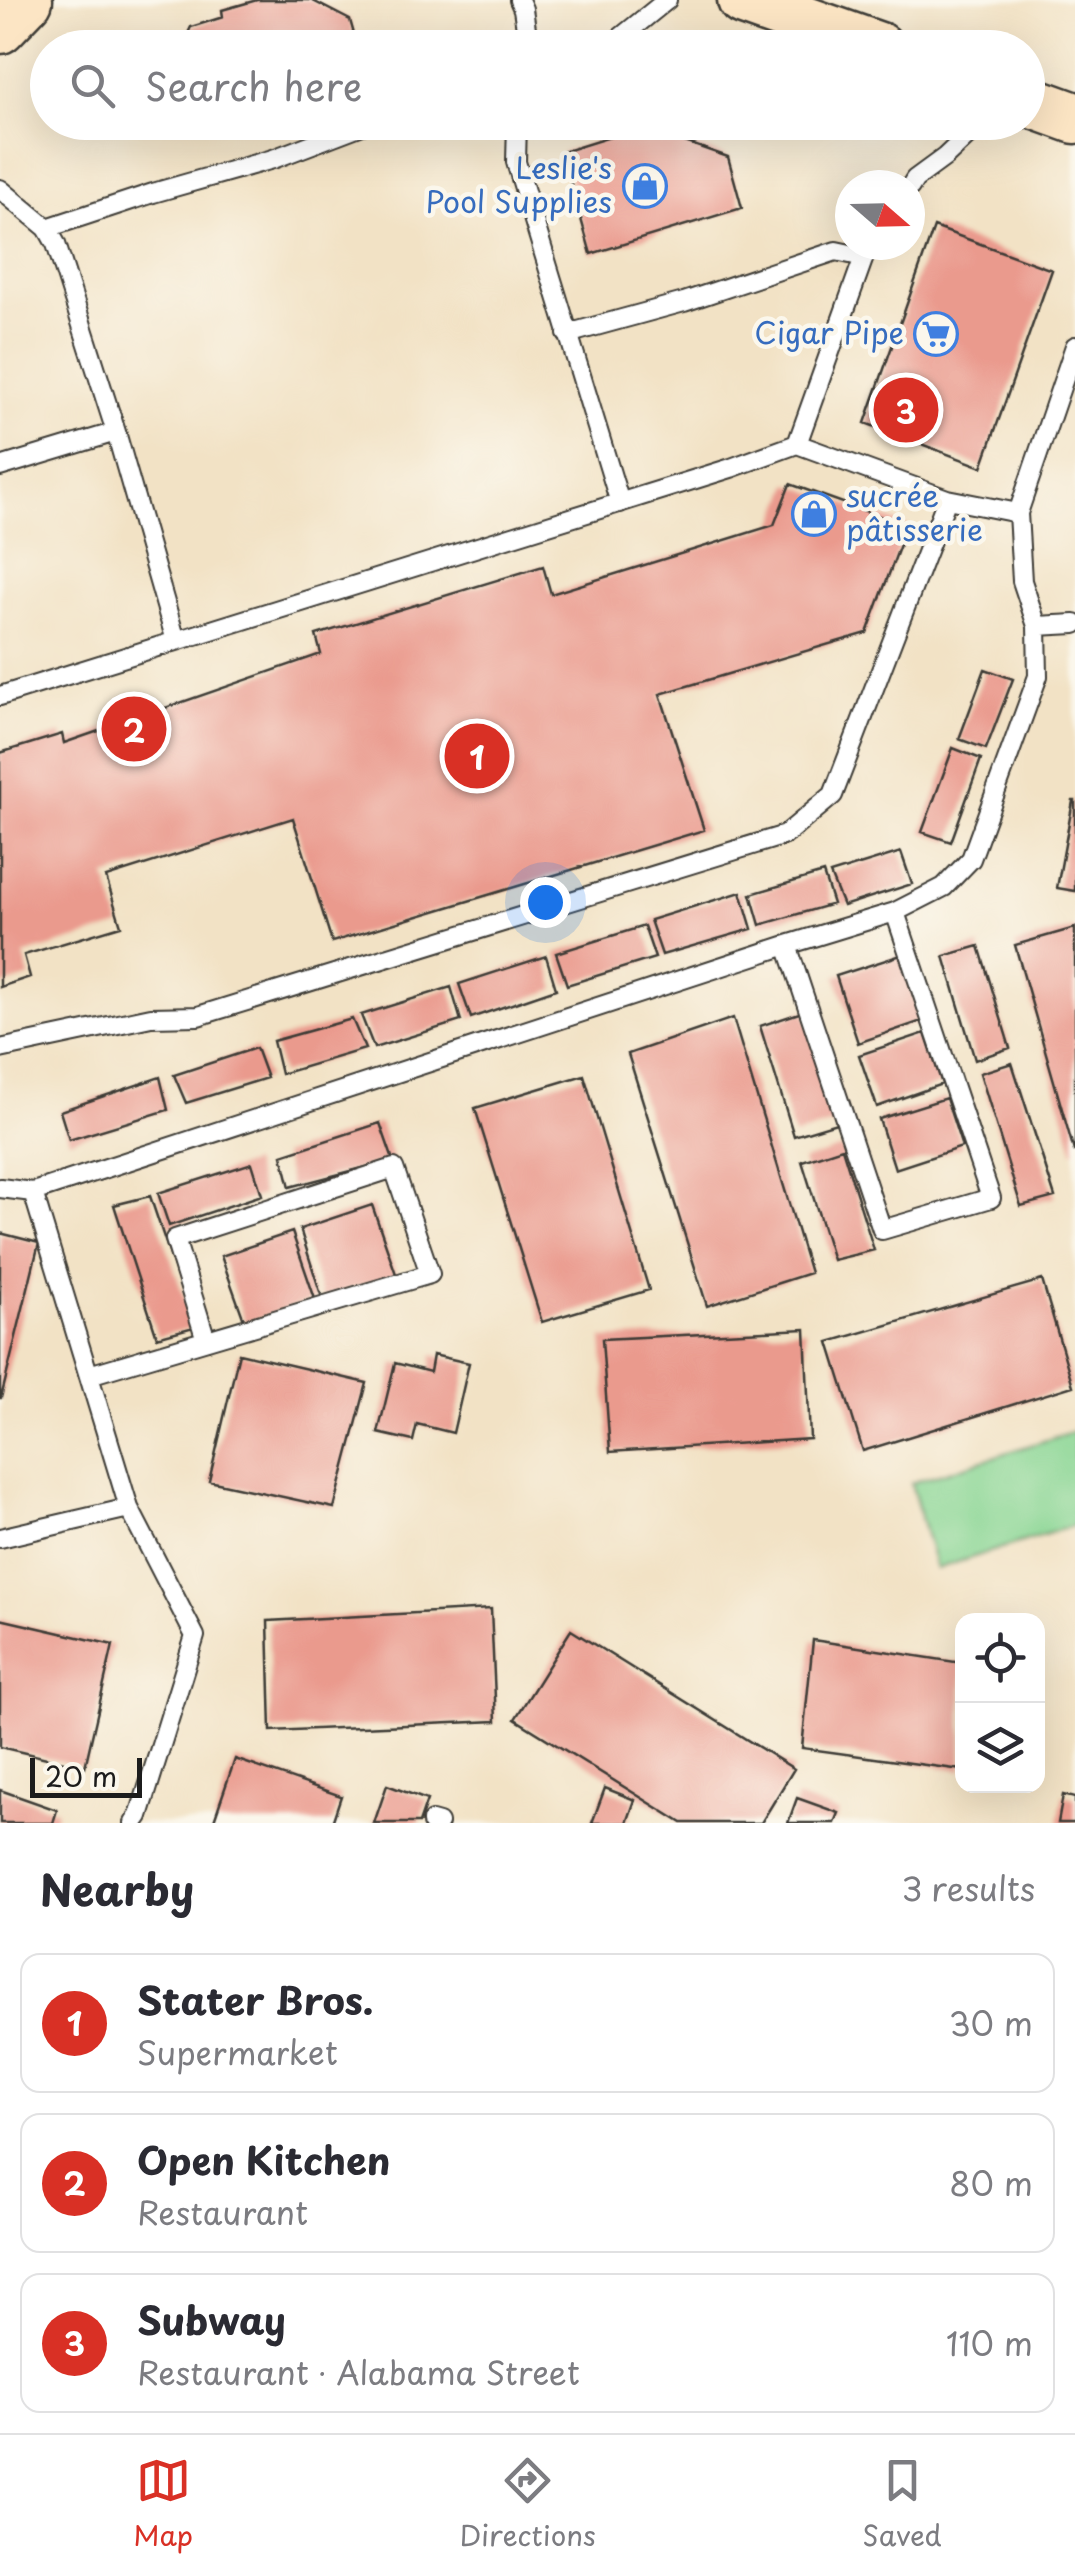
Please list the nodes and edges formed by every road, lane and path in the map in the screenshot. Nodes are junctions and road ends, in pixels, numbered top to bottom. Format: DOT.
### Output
graph roads {
  1 [pos="27,0"];
  2 [pos="519,0"];
  3 [pos="667,0"];
  4 [pos="743,0"];
  5 [pos="0,28"];
  6 [pos="526,30"];
  7 [pos="630,30"];
  8 [pos="827,30"];
  9 [pos="1045,107"];
  10 [pos="1075,118"];
  11 [pos="325,140"];
  12 [pos="515,140"];
  13 [pos="963,140"];
  14 [pos="925,172"];
  15 [pos="0,189"];
  16 [pos="47,228"];
  17 [pos="835,251"];
  18 [pos="864,260"];
  19 [pos="567,334"];
  20 [pos="1075,346"];
  21 [pos="116,432"];
  22 [pos="796,444"];
  23 [pos="0,467"];
  24 [pos="946,499"];
  25 [pos="620,503"];
  26 [pos="1018,514"];
  27 [pos="1075,624"];
  28 [pos="1037,626"];
  29 [pos="176,641"];
  30 [pos="0,696"];
  31 [pos="895,912"];
  32 [pos="787,946"];
  33 [pos="0,1049"];
  34 [pos="0,1188"];
  35 [pos="33,1192"];
  36 [pos="206,1340"];
  37 [pos="88,1375"];
  38 [pos="129,1508"];
  39 [pos="0,1538"];
  40 [pos="134,1823"];
  1 -- 5 [label="main road"];
  2 -- 6 [label="lane"];
  3 -- 7 [label="lane"];
  4 -- 8 [label="main road"];
  9 -- 10 [label="main road"];
  11 -- 16 [label="lane"];
  12 -- 19 [label="lane"];
  13 -- 14 [label="lane"];
  15 -- 16 [label="lane"];
  16 -- 21 [label="lane"];
  17 -- 19 [label="lane"];
  18 -- 22 [label="lane"];
  19 -- 25 [label="lane"];
  20 -- 26 [label="lane"];
  21 -- 23 [label="lane"];
  21 -- 29 [label="lane"];
  22 -- 24 [label="lane"];
  22 -- 25 [label="lane"];
  24 -- 26 [label="lane"];
  24 -- 33 [label="lane"];
  25 -- 29 [label="lane"];
  26 -- 28 [label="lane"];
  27 -- 28 [label="lane"];
  28 -- 31 [label="lane"];
  29 -- 30 [label="lane"];
  31 -- 32 [label="lane"];
  31 -- 32 [label="lane"];
  32 -- 35 [label="lane"];
  34 -- 35 [label="lane"];
  35 -- 37 [label="lane"];
  36 -- 36 [label="lane"];
  36 -- 37 [label="lane"];
  37 -- 38 [label="lane"];
  38 -- 39 [label="lane"];
  38 -- 40 [label="lane"];
}
